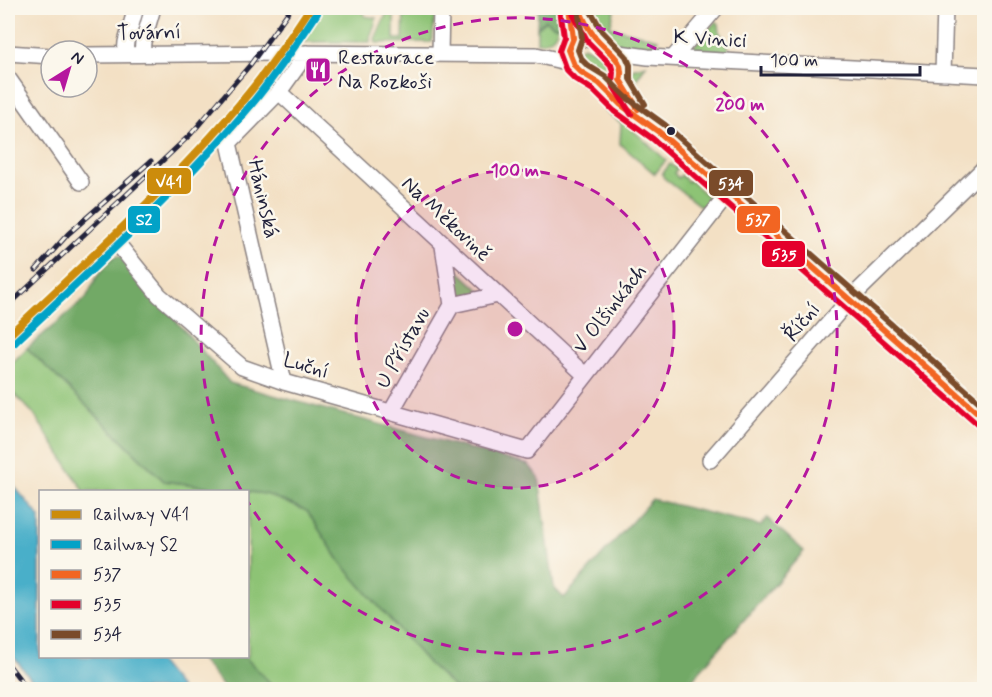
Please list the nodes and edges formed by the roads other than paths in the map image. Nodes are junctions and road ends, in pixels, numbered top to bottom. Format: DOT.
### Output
graph roads {
  1 [pos="136,8"];
  2 [pos="153,8"];
  3 [pos="441,8"];
  4 [pos="569,8"];
  5 [pos="579,8"];
  6 [pos="716,8"];
  7 [pos="945,8"];
  8 [pos="597,40"];
  9 [pos="571,42"];
  10 [pos="612,52"];
  11 [pos="8,53"];
  12 [pos="308,53"];
  13 [pos="125,54"];
  14 [pos="142,54"];
  15 [pos="440,54"];
  16 [pos="39,55"];
  17 [pos="99,55"];
  18 [pos="536,55"];
  19 [pos="648,57"];
  20 [pos="673,58"];
  21 [pos="574,65"];
  22 [pos="943,73"];
  23 [pos="984,75"];
  24 [pos="8,78"];
  25 [pos="600,83"];
  26 [pos="623,83"];
  27 [pos="279,92"];
  28 [pos="659,132"];
  29 [pos="984,168"];
  30 [pos="81,182"];
  31 [pos="728,194"];
  32 [pos="118,244"];
  33 [pos="443,246"];
  34 [pos="498,296"];
  35 [pos="849,300"];
  36 [pos="452,305"];
  37 [pos="585,375"];
  38 [pos="284,382"];
  39 [pos="391,412"];
  40 [pos="984,418"];
  41 [pos="527,451"];
  42 [pos="710,460"];
  1 -- 13 [label="street"];
  2 -- 14 [label="street"];
  3 -- 15 [label="street"];
  4 -- 9 [label="main road"];
  5 -- 8 [label="main road"];
  6 -- 20 [label="street"];
  7 -- 22 [label="street"];
  8 -- 9 [label="main road"];
  8 -- 10 [label="main road"];
  9 -- 18 [label="street, Tovární"];
  9 -- 21 [label="main road"];
  10 -- 19 [label="street, K Vinici"];
  10 -- 26 [label="main road"];
  11 -- 16 [label="street"];
  12 -- 14 [label="street, Tovární"];
  12 -- 15 [label="street, Tovární"];
  12 -- 27 [label="street, Háninská"];
  13 -- 14 [label="street, Tovární"];
  13 -- 17 [label="street, Tovární"];
  15 -- 18 [label="street, Tovární"];
  18 -- 21 [label="street, Tovární"];
  19 -- 20 [label="street, K Vinici"];
  19 -- 26 [label="street, K Vinici"];
  20 -- 22 [label="street, K Vinici"];
  21 -- 25 [label="main road"];
  22 -- 23 [label="street, K Vinici"];
  24 -- 30 [label="street"];
  25 -- 26 [label="main road"];
  25 -- 28 [label="main road"];
  26 -- 28 [label="main road"];
  27 -- 33 [label="street, Na Měkovině"];
  27 -- 38 [label="street, Háninská"];
  28 -- 31 [label="main road"];
  29 -- 35 [label="street, Říční"];
  31 -- 35 [label="main road"];
  31 -- 37 [label="street, V Olšinkách"];
  32 -- 38 [label="street, Luční"];
  33 -- 34 [label="street, Na Měkovině"];
  33 -- 36 [label="street, U Přístavu"];
  34 -- 36 [label="street, U Přístavu"];
  34 -- 37 [label="street, Na Měkovině"];
  35 -- 40 [label="main road"];
  35 -- 42 [label="street, Říční"];
  36 -- 39 [label="street, U Přístavu"];
  37 -- 41 [label="street, V Olšinkách"];
  38 -- 39 [label="street, Luční"];
  39 -- 41 [label="street, Luční"];
}
